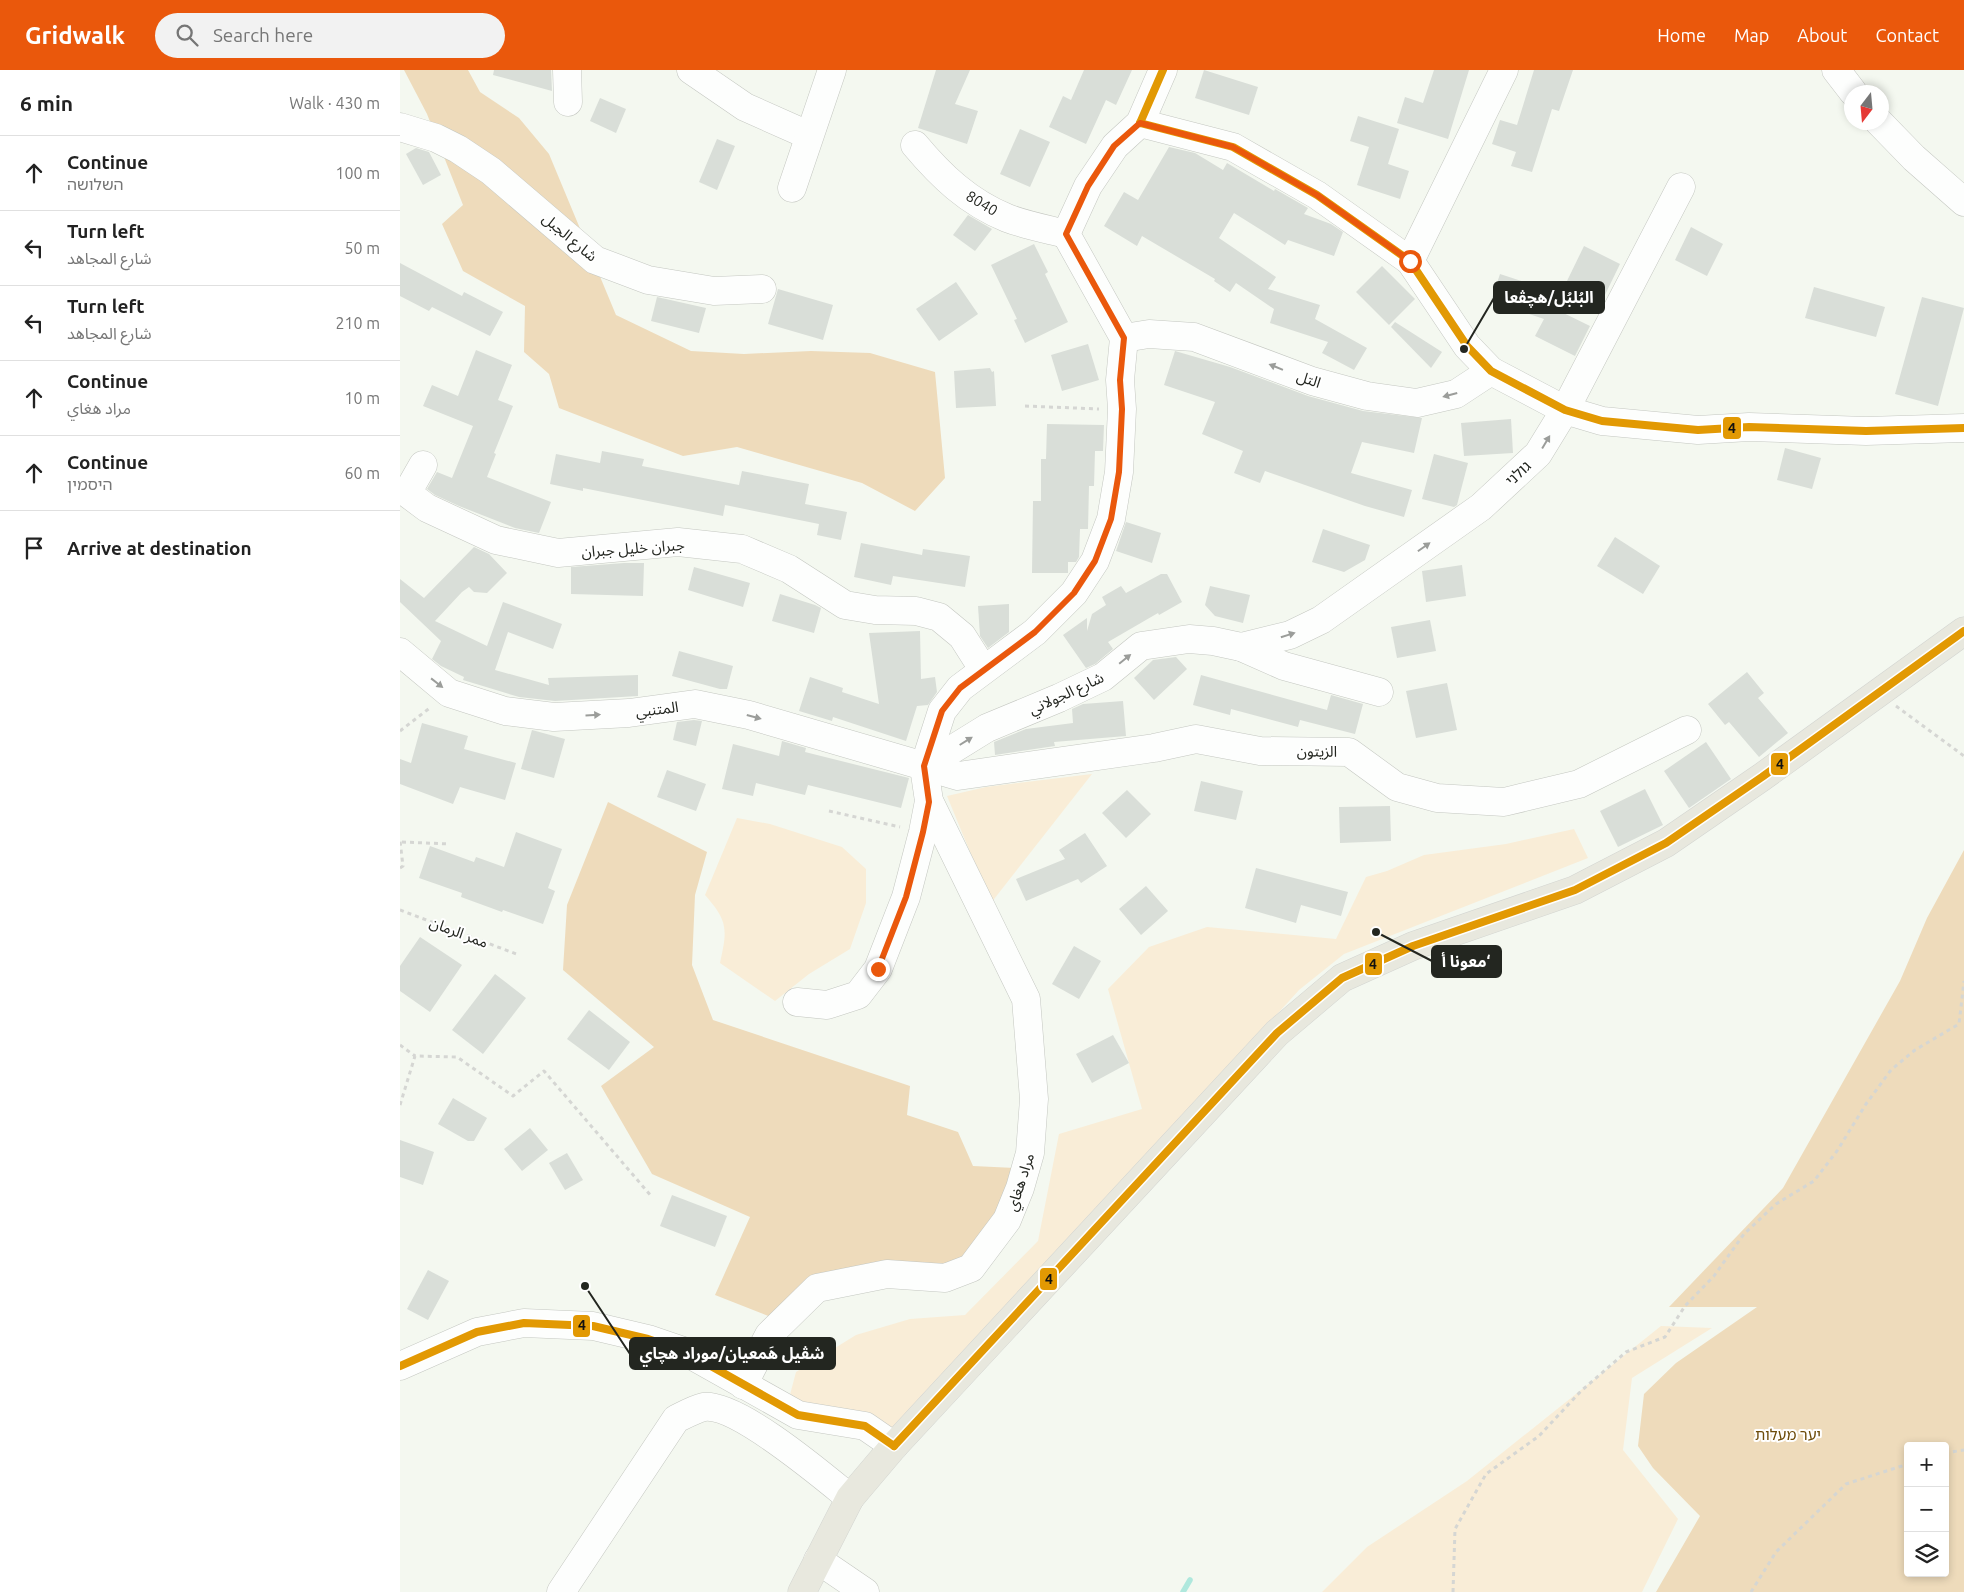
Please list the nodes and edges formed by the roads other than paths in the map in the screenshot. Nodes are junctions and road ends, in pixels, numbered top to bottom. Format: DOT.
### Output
graph roads {
  1 [pos="567,70"];
  2 [pos="691,70"];
  3 [pos="832,70"];
  4 [pos="1163,70"];
  5 [pos="1504,70"];
  6 [pos="1836,70"];
  7 [pos="1848,85"];
  8 [pos="568,102"];
  9 [pos="1140,123"];
  10 [pos="400,127"];
  11 [pos="1887,130"];
  12 [pos="808,135"];
  13 [pos="915,145"];
  14 [pos="792,188"];
  15 [pos="1681,188"];
  16 [pos="1964,202"];
  17 [pos="1066,234"];
  18 [pos="1410,261"];
  19 [pos="762,290"];
  20 [pos="1124,338"];
  21 [pos="1491,370"];
  22 [pos="1565,410"];
  23 [pos="1964,428"];
  24 [pos="423,465"];
  25 [pos="1964,631"];
  26 [pos="1241,647"];
  27 [pos="400,652"];
  28 [pos="983,669"];
  29 [pos="1379,692"];
  30 [pos="1687,730"];
  31 [pos="924,766"];
  32 [pos="929,802"];
  33 [pos="797,1002"];
  34 [pos="400,1366"];
  35 [pos="743,1385"];
  36 [pos="894,1446"];
  37 [pos="850,1498"];
  38 [pos="818,1560"];
  39 [pos="560,1592"];
  40 [pos="802,1592"];
  41 [pos="865,1592"];
  1 -- 8 [label="street"];
  2 -- 12 [label="street"];
  3 -- 12 [label="street"];
  4 -- 9 [label="street"];
  5 -- 18 [label="street"];
  6 -- 7 [label="street"];
  9 -- 17 [label="street"];
  9 -- 18 [label="street"];
  10 -- 19 [label="street, شارع الجبل"];
  11 -- 16 [label="street"];
  12 -- 14 [label="street"];
  13 -- 17 [label="street, 8040"];
  15 -- 22 [label="street, גולני"];
  17 -- 20 [label="street"];
  18 -- 21 [label="street"];
  21 -- 20 [label="street, التل, one-way"];
  20 -- 28 [label="street"];
  21 -- 22 [label="street"];
  22 -- 23 [label="street"];
  26 -- 22 [label="street, גולני, one-way"];
  24 -- 28 [label="street, جبران خليل جبران"];
  25 -- 36 [label="main road"];
  26 -- 29 [label="street"];
  31 -- 26 [label="street, شارع الجولاني, one-way"];
  27 -- 31 [label="street, المتنبي, one-way"];
  28 -- 31 [label="street"];
  30 -- 31 [label="street, الزيتون"];
  31 -- 32 [label="street, مراد هغاي"];
  32 -- 33 [label="street"];
  32 -- 35 [label="street, مراد هغاي"];
  34 -- 35 [label="street"];
  35 -- 36 [label="street"];
  36 -- 37 [label="main road"];
  37 -- 38 [label="main road"];
  37 -- 39 [label="street"];
  38 -- 40 [label="main road"];
  38 -- 41 [label="street"];
}
